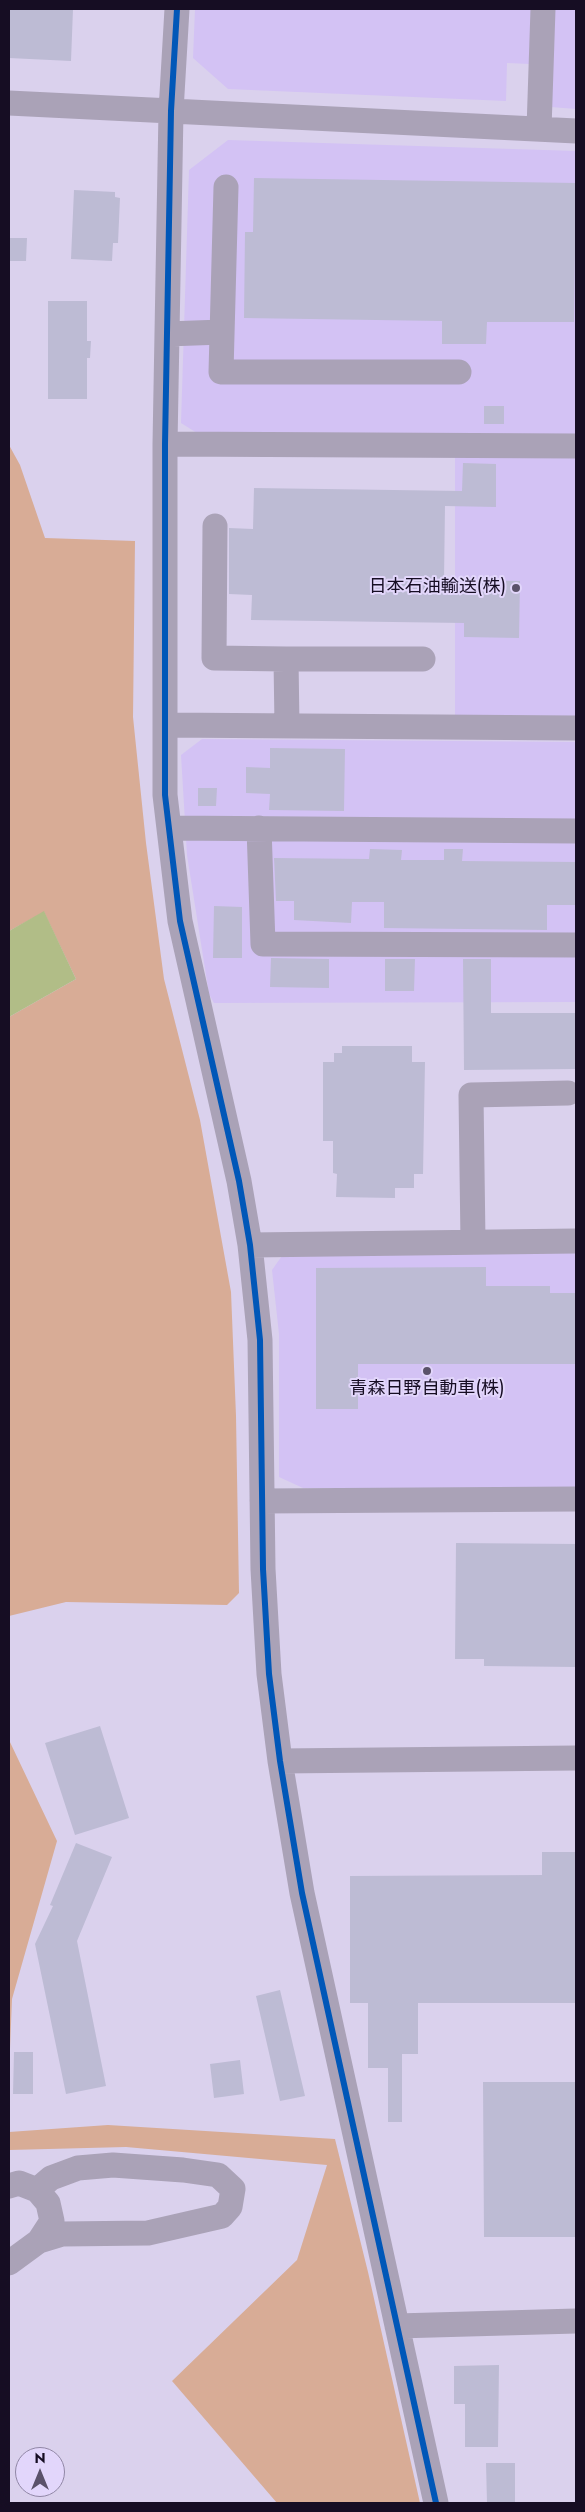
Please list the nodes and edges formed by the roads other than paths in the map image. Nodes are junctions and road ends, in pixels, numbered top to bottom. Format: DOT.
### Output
graph roads {
  1 [pos="177,9"];
  2 [pos="542,9"];
  3 [pos="9,103"];
  4 [pos="170,112"];
  5 [pos="539,129"];
  6 [pos="576,131"];
  7 [pos="226,188"];
  8 [pos="222,332"];
  9 [pos="166,334"];
  10 [pos="459,372"];
  11 [pos="164,444"];
  12 [pos="576,446"];
  13 [pos="215,526"];
  14 [pos="286,660"];
  15 [pos="423,660"];
  16 [pos="165,725"];
  17 [pos="287,726"];
  18 [pos="576,728"];
  19 [pos="169,828"];
  20 [pos="260,828"];
  21 [pos="576,832"];
  22 [pos="576,945"];
  23 [pos="568,1094"];
  24 [pos="576,1241"];
  25 [pos="473,1242"];
  26 [pos="250,1246"];
  27 [pos="576,1499"];
  28 [pos="262,1501"];
  29 [pos="576,1758"];
  30 [pos="280,1761"];
  31 [pos="9,2186"];
  32 [pos="37,2190"];
  33 [pos="39,2241"];
  34 [pos="9,2263"];
  35 [pos="576,2322"];
  36 [pos="397,2326"];
  37 [pos="436,2503"];
  1 -- 4 [label="street"];
  2 -- 5 [label="street"];
  3 -- 4 [label="street"];
  4 -- 5 [label="street"];
  4 -- 9 [label="street"];
  5 -- 6 [label="street"];
  7 -- 8 [label="street"];
  8 -- 9 [label="street"];
  8 -- 10 [label="street"];
  9 -- 11 [label="street"];
  11 -- 12 [label="street"];
  11 -- 16 [label="street"];
  13 -- 14 [label="street"];
  14 -- 15 [label="street"];
  14 -- 17 [label="street"];
  16 -- 17 [label="street"];
  16 -- 19 [label="street"];
  17 -- 18 [label="street"];
  19 -- 20 [label="street"];
  19 -- 26 [label="street"];
  20 -- 21 [label="street"];
  20 -- 22 [label="street"];
  23 -- 25 [label="street"];
  24 -- 25 [label="street"];
  25 -- 26 [label="street"];
  26 -- 28 [label="street"];
  27 -- 28 [label="street"];
  28 -- 30 [label="street"];
  29 -- 30 [label="street"];
  30 -- 36 [label="street"];
  31 -- 32 [label="street"];
  32 -- 33 [label="street"];
  32 -- 33 [label="street"];
  33 -- 34 [label="street"];
  35 -- 36 [label="street"];
  36 -- 37 [label="street"];
}
